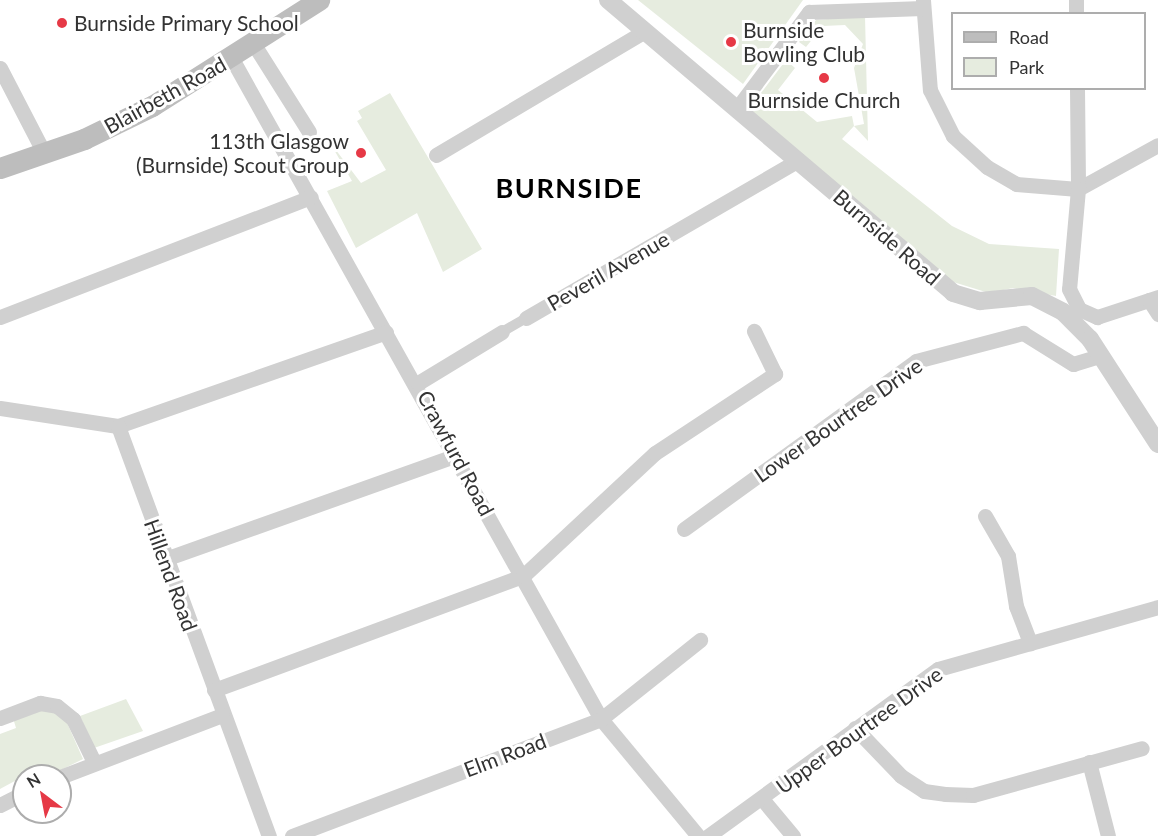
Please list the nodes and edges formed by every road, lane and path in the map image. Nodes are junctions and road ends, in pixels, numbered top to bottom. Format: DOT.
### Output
graph roads {
  1 [pos="319,0"];
  2 [pos="608,0"];
  3 [pos="923,4"];
  4 [pos="645,31"];
  5 [pos="253,43"];
  6 [pos="231,57"];
  7 [pos="0,68"];
  8 [pos="1077,90"];
  9 [pos="738,107"];
  10 [pos="309,132"];
  11 [pos="1158,145"];
  12 [pos="44,153"];
  13 [pos="436,155"];
  14 [pos="799,160"];
  15 [pos="0,168"];
  16 [pos="1078,189"];
  17 [pos="311,198"];
  18 [pos="1154,298"];
  19 [pos="1158,314"];
  20 [pos="0,317"];
  21 [pos="526,318"];
  22 [pos="386,332"];
  23 [pos="502,332"];
  24 [pos="754,332"];
  25 [pos="1100,356"];
  26 [pos="418,383"];
  27 [pos="0,408"];
  28 [pos="118,426"];
  29 [pos="1158,444"];
  30 [pos="455,456"];
  31 [pos="985,516"];
  32 [pos="684,530"];
  33 [pos="165,559"];
  34 [pos="523,576"];
  35 [pos="1158,607"];
  36 [pos="700,640"];
  37 [pos="1030,643"];
  38 [pos="214,690"];
  39 [pos="222,716"];
  40 [pos="0,718"];
  41 [pos="601,719"];
  42 [pos="855,728"];
  43 [pos="1142,748"];
  44 [pos="94,762"];
  45 [pos="1089,762"];
  46 [pos="72,772"];
  47 [pos="763,800"];
  48 [pos="269,836"];
  49 [pos="292,836"];
  50 [pos="698,836"];
  51 [pos="708,836"];
  52 [pos="793,836"];
  53 [pos="1108,836"];
  1 -- 5 [label="main road, Blairbeth Road"];
  2 -- 4 [label="street, Burnside Road"];
  3 -- 9 [label="street"];
  3 -- 16 [label="street"];
  4 -- 9 [label="street, Burnside Road"];
  4 -- 13 [label="street"];
  5 -- 6 [label="main road, Blairbeth Road"];
  5 -- 10 [label="street"];
  6 -- 12 [label="main road, Blairbeth Road"];
  6 -- 17 [label="street, Crawfurd Road"];
  7 -- 12 [label="street"];
  8 -- 16 [label="street"];
  9 -- 14 [label="street, Burnside Road"];
  11 -- 16 [label="street"];
  12 -- 15 [label="main road, Blairbeth Road"];
  14 -- 21 [label="street, Peveril Avenue"];
  14 -- 25 [label="street, Burnside Road"];
  16 -- 18 [label="street"];
  17 -- 20 [label="street"];
  17 -- 22 [label="street, Crawfurd Road"];
  18 -- 19 [label="street"];
  21 -- 23 [label="street, Peveril Avenue"];
  22 -- 26 [label="street, Crawfurd Road"];
  22 -- 28 [label="street"];
  23 -- 26 [label="street, Peveril Avenue"];
  24 -- 34 [label="street"];
  25 -- 29 [label="street, Burnside Road"];
  25 -- 32 [label="street, Lower Bourtree Drive"];
  26 -- 30 [label="street, Crawfurd Road"];
  27 -- 28 [label="street"];
  28 -- 33 [label="street, Hillend Road"];
  30 -- 33 [label="street"];
  30 -- 34 [label="street, Crawfurd Road"];
  31 -- 37 [label="street"];
  33 -- 38 [label="street, Hillend Road"];
  34 -- 38 [label="street"];
  34 -- 41 [label="street, Crawfurd Road"];
  35 -- 37 [label="street, Upper Bourtree Drive"];
  36 -- 41 [label="street, Elm Road"];
  37 -- 42 [label="street, Upper Bourtree Drive"];
  38 -- 39 [label="street, Hillend Road"];
  39 -- 44 [label="street"];
  39 -- 48 [label="street, Hillend Road"];
  40 -- 44 [label="street"];
  41 -- 49 [label="street, Elm Road"];
  41 -- 50 [label="street, Crawfurd Road"];
  42 -- 45 [label="street"];
  42 -- 47 [label="street, Upper Bourtree Drive"];
  43 -- 45 [label="street"];
  44 -- 46 [label="street"];
  45 -- 53 [label="street"];
  47 -- 51 [label="street, Upper Bourtree Drive"];
  47 -- 52 [label="street"];
}
